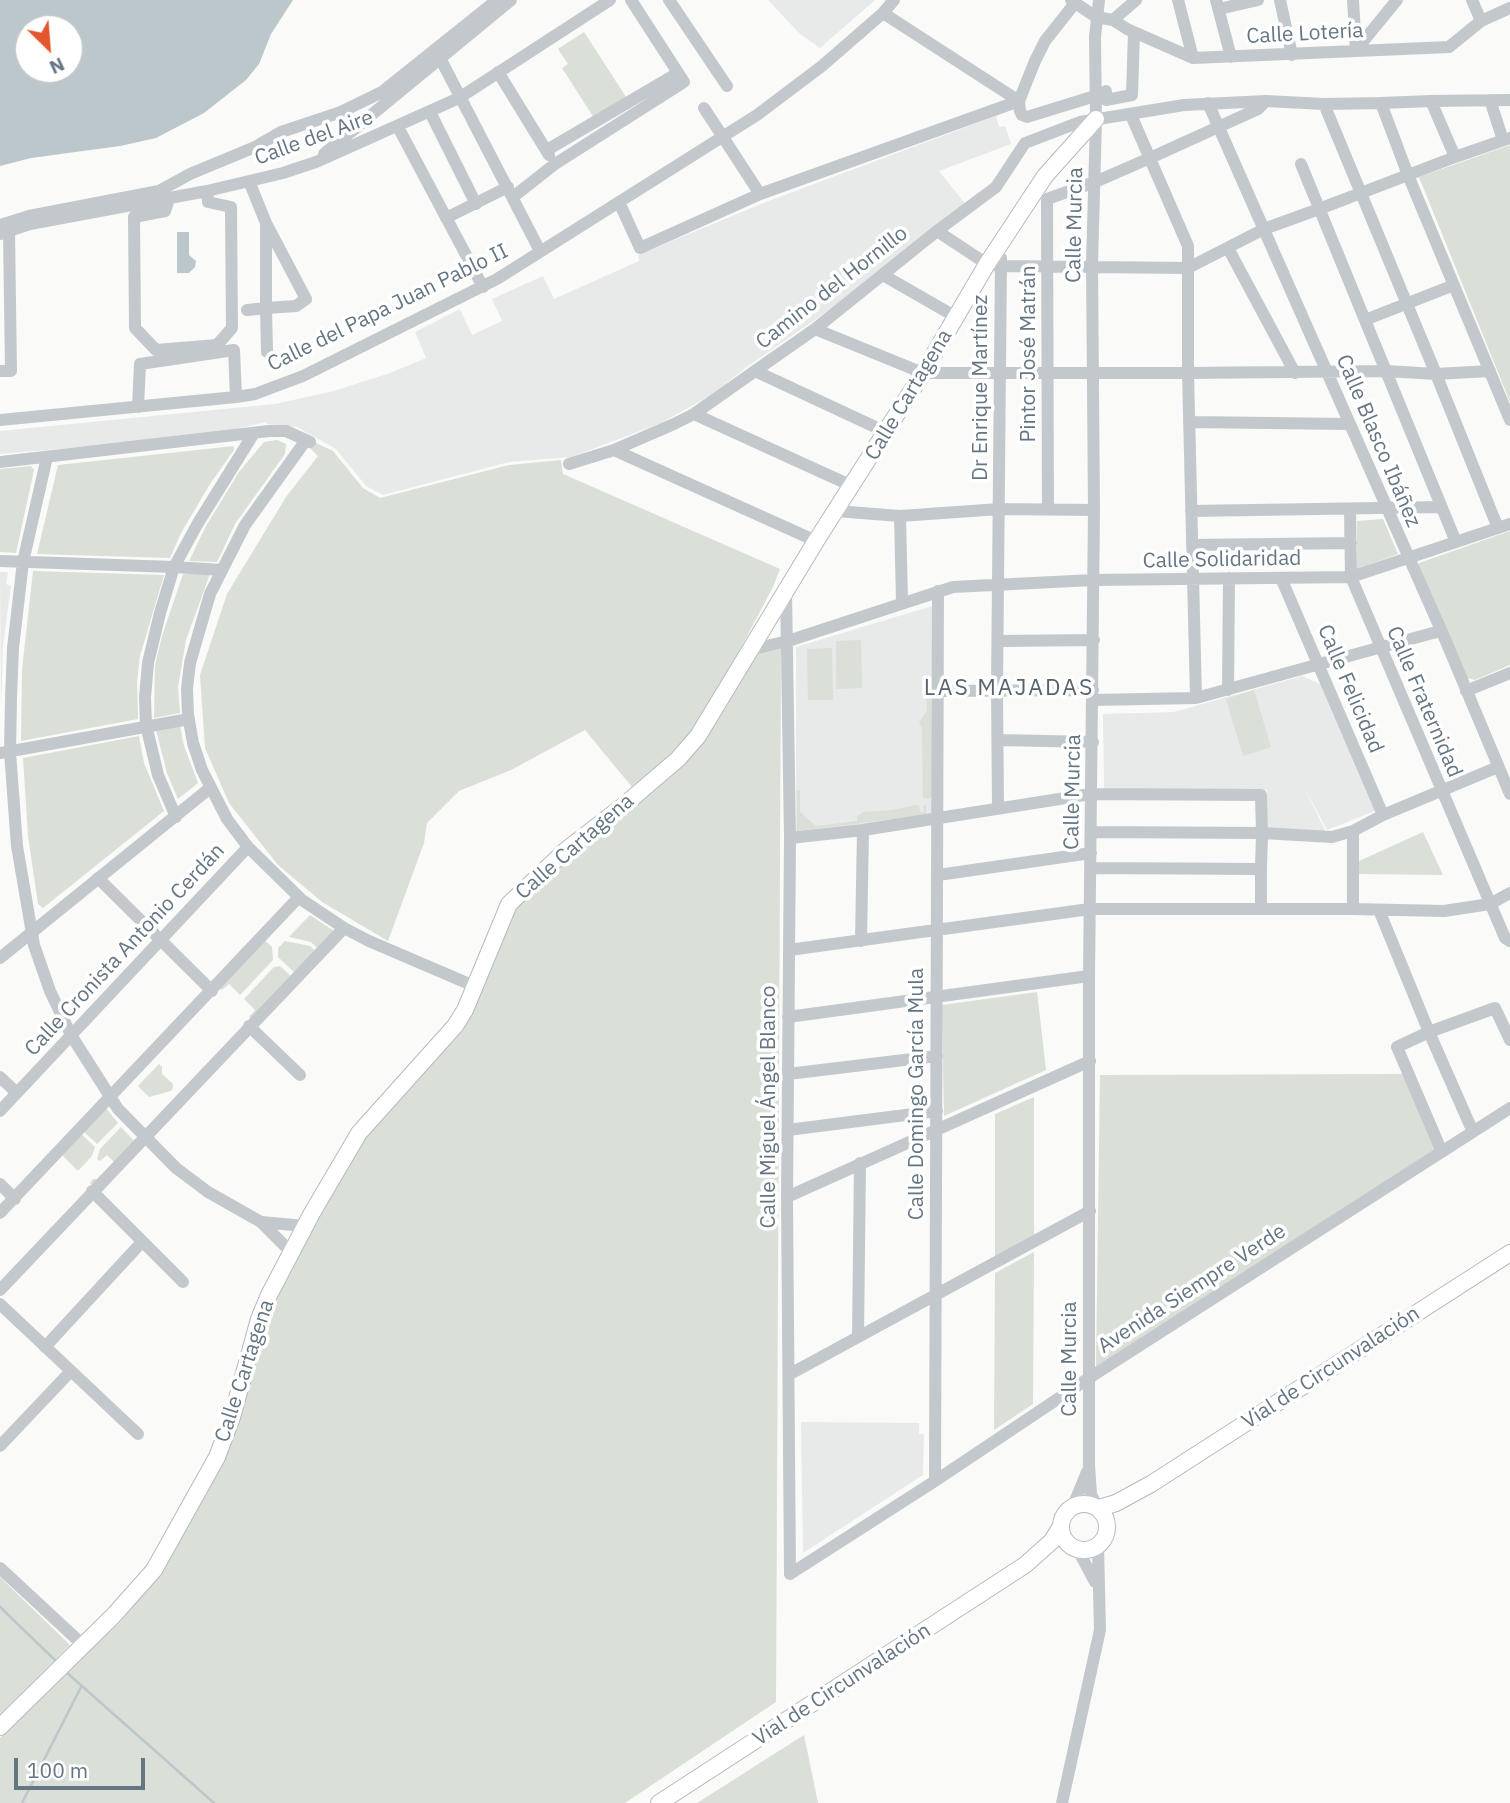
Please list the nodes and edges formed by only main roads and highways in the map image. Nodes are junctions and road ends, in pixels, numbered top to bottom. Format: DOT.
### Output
graph roads {
  1 [pos="1096,119"];
  2 [pos="1510,1253"];
  3 [pos="1151,1484"];
  4 [pos="1098,1508"];
  5 [pos="1061,1525"];
  6 [pos="1107,1527"];
  7 [pos="1077,1550"];
  8 [pos="1025,1565"];
  9 [pos="0,1727"];
  10 [pos="659,1803"];
  1 -- 9 [label="main road, Calle Cartagena"];
  2 -- 3 [label="main road, Vial de Circunvalación"];
  3 -- 4 [label="main road, Vial de Circunvalación"];
  3 -- 6 [label="main road, Vial de Circunvalación"];
  4 -- 5 [label="main road"];
  4 -- 6 [label="main road"];
  5 -- 7 [label="main road"];
  5 -- 8 [label="main road, Vial de Circunvalación"];
  6 -- 7 [label="main road"];
  7 -- 8 [label="main road, Vial de Circunvalación"];
  8 -- 10 [label="main road, Vial de Circunvalación"];
}
